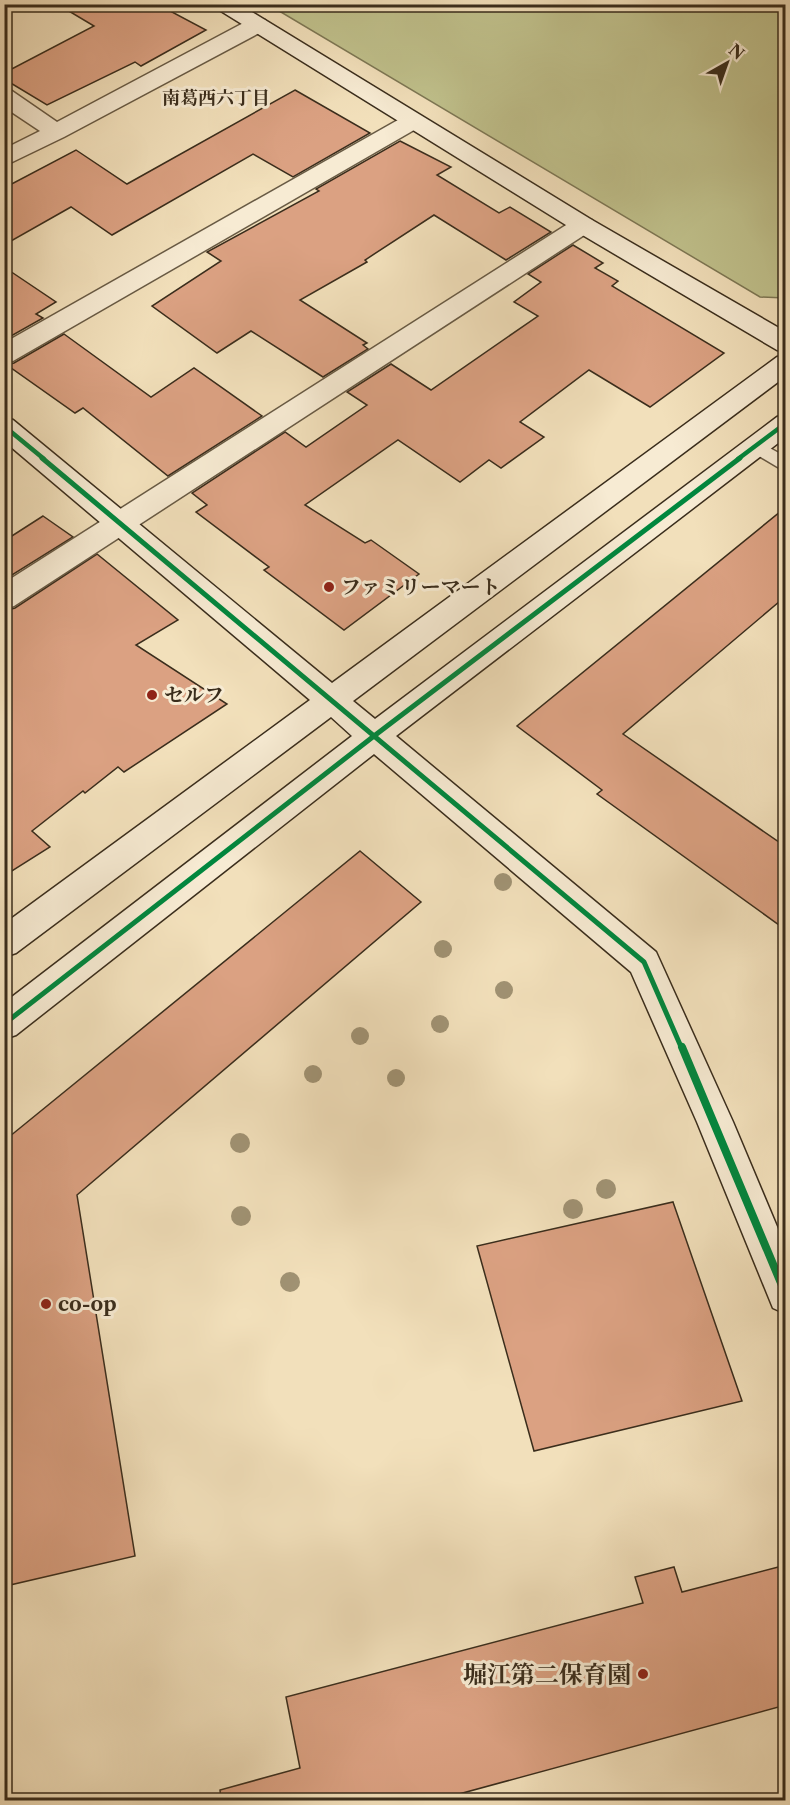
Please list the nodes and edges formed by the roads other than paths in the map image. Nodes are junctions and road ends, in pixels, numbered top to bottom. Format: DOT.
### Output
graph roads {
  1 [pos="223,4"];
  2 [pos="257,25"];
  3 [pos="4,96"];
  4 [pos="413,121"];
  5 [pos="56,132"];
  6 [pos="4,159"];
  7 [pos="583,225"];
  8 [pos="786,344"];
  9 [pos="4,355"];
  10 [pos="786,363"];
  11 [pos="786,423"];
  12 [pos="4,426"];
  13 [pos="755,446"];
  14 [pos="786,466"];
  15 [pos="121,523"];
  16 [pos="4,598"];
  17 [pos="332,700"];
  18 [pos="374,736"];
  19 [pos="4,943"];
  20 [pos="4,1024"];
  21 [pos="786,1295"];
  1 -- 2 [label="street"];
  2 -- 4 [label="street"];
  2 -- 5 [label="street"];
  3 -- 5 [label="street"];
  4 -- 7 [label="street"];
  4 -- 9 [label="street"];
  5 -- 6 [label="street"];
  7 -- 8 [label="street"];
  7 -- 15 [label="street"];
  10 -- 17 [label="street"];
  11 -- 13 [label="street"];
  12 -- 15 [label="street"];
  13 -- 14 [label="lane"];
  13 -- 18 [label="street"];
  15 -- 16 [label="street"];
  15 -- 17 [label="street"];
  17 -- 18 [label="street"];
  17 -- 19 [label="street"];
  18 -- 20 [label="street"];
  18 -- 21 [label="street"];
}
